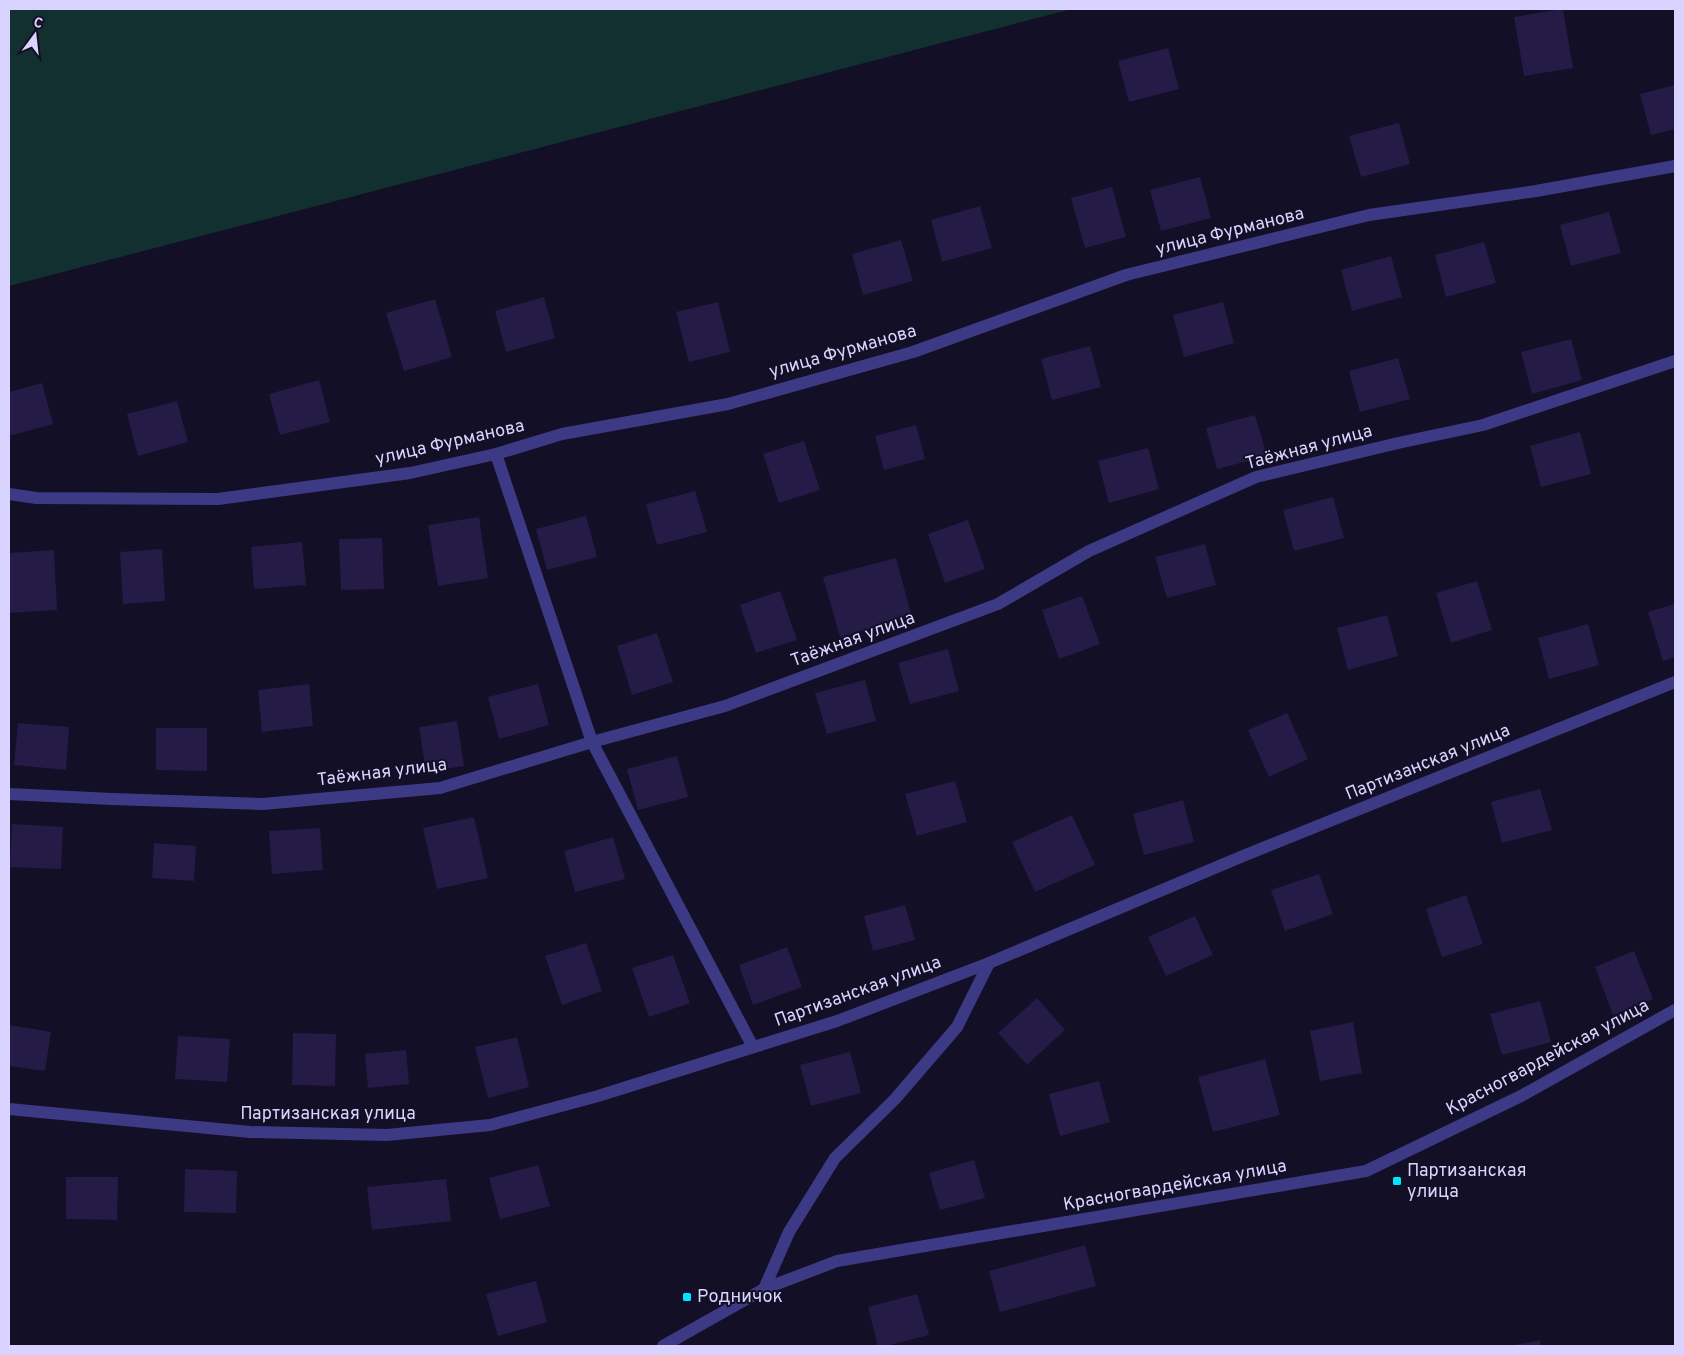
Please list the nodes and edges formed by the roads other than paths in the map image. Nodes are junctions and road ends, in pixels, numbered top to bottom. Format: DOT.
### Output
graph roads {
  1 [pos="1675,166"];
  2 [pos="1675,361"];
  3 [pos="496,454"];
  4 [pos="9,494"];
  5 [pos="1675,682"];
  6 [pos="592,742"];
  7 [pos="9,794"];
  8 [pos="989,962"];
  9 [pos="1675,1010"];
  10 [pos="753,1047"];
  11 [pos="9,1109"];
  12 [pos="764,1289"];
  13 [pos="663,1346"];
  1 -- 3 [label="street, улица Фурманова"];
  2 -- 6 [label="street, Таёжная улица"];
  3 -- 4 [label="street, улица Фурманова"];
  3 -- 6 [label="street"];
  5 -- 8 [label="street, Партизанская улица"];
  6 -- 7 [label="street, Таёжная улица"];
  6 -- 10 [label="street"];
  8 -- 10 [label="street, Партизанская улица"];
  8 -- 12 [label="street"];
  9 -- 12 [label="street, Красногвардейская улица"];
  10 -- 11 [label="street, Партизанская улица"];
  12 -- 13 [label="street, Красногвардейская улица"];
}
